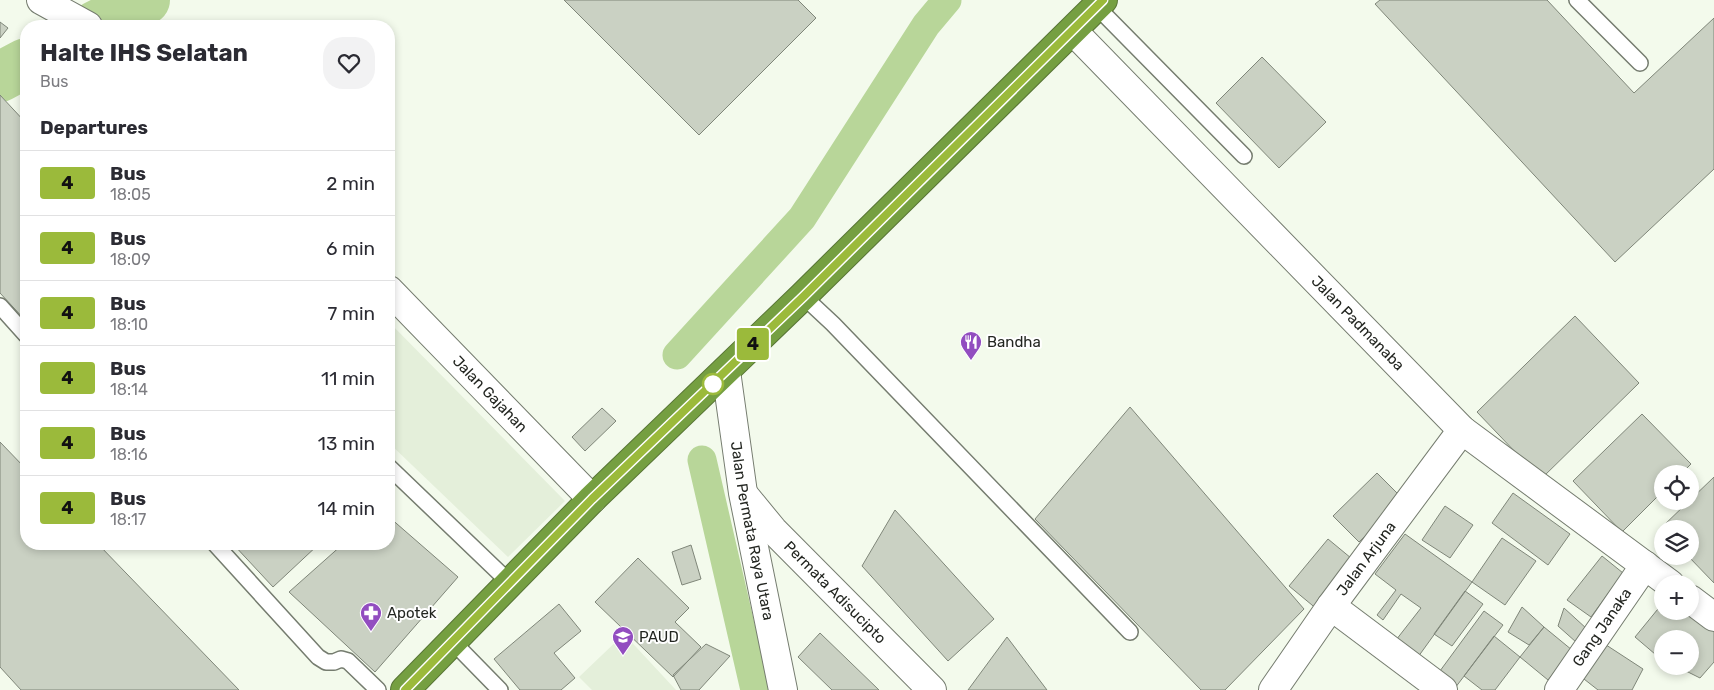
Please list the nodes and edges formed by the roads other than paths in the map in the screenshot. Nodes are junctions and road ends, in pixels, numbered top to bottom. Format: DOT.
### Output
graph roads {
  1 [pos="41,0"];
  2 [pos="1576,0"];
  3 [pos="1100,3"];
  4 [pos="76,20"];
  5 [pos="1073,31"];
  6 [pos="1640,63"];
  7 [pos="1244,156"];
  8 [pos="395,296"];
  9 [pos="804,296"];
  10 [pos="0,306"];
  11 [pos="20,328"];
  12 [pos="726,371"];
  13 [pos="1462,430"];
  14 [pos="395,472"];
  15 [pos="743,493"];
  16 [pos="592,499"];
  17 [pos="220,550"];
  18 [pos="1645,565"];
  19 [pos="1658,575"];
  20 [pos="510,583"];
  21 [pos="1331,606"];
  22 [pos="1699,606"];
  23 [pos="1714,617"];
  24 [pos="1130,632"];
  25 [pos="453,642"];
  26 [pos="378,690"];
  27 [pos="405,690"];
  28 [pos="500,690"];
  29 [pos="783,690"];
  30 [pos="932,690"];
  31 [pos="1273,690"];
  32 [pos="1443,690"];
  33 [pos="1559,690"];
  1 -- 4 [label="street"];
  2 -- 6 [label="lane"];
  3 -- 5 [label="highway"];
  3 -- 7 [label="lane"];
  5 -- 9 [label="highway"];
  5 -- 13 [label="street, Jalan Padmanaba"];
  8 -- 16 [label="street, Jalan Gajahan"];
  9 -- 12 [label="highway"];
  9 -- 24 [label="lane"];
  10 -- 11 [label="lane"];
  12 -- 15 [label="street, Jalan Permata Raya Utara"];
  12 -- 16 [label="highway"];
  13 -- 18 [label="street, Jalan Padmanaba"];
  13 -- 21 [label="street, Jalan Arjuna"];
  14 -- 20 [label="lane"];
  15 -- 29 [label="street, Jalan Permata Raya Utara"];
  15 -- 30 [label="street, Permata Adisucipto"];
  16 -- 20 [label="highway"];
  17 -- 26 [label="lane"];
  18 -- 19 [label="street, Jalan Padmanaba"];
  18 -- 33 [label="street, Gang Janaka"];
  20 -- 25 [label="highway"];
  21 -- 31 [label="street, Jalan Arjuna"];
  21 -- 32 [label="street"];
  22 -- 23 [label="street"];
  25 -- 27 [label="highway"];
  25 -- 28 [label="lane"];
}
